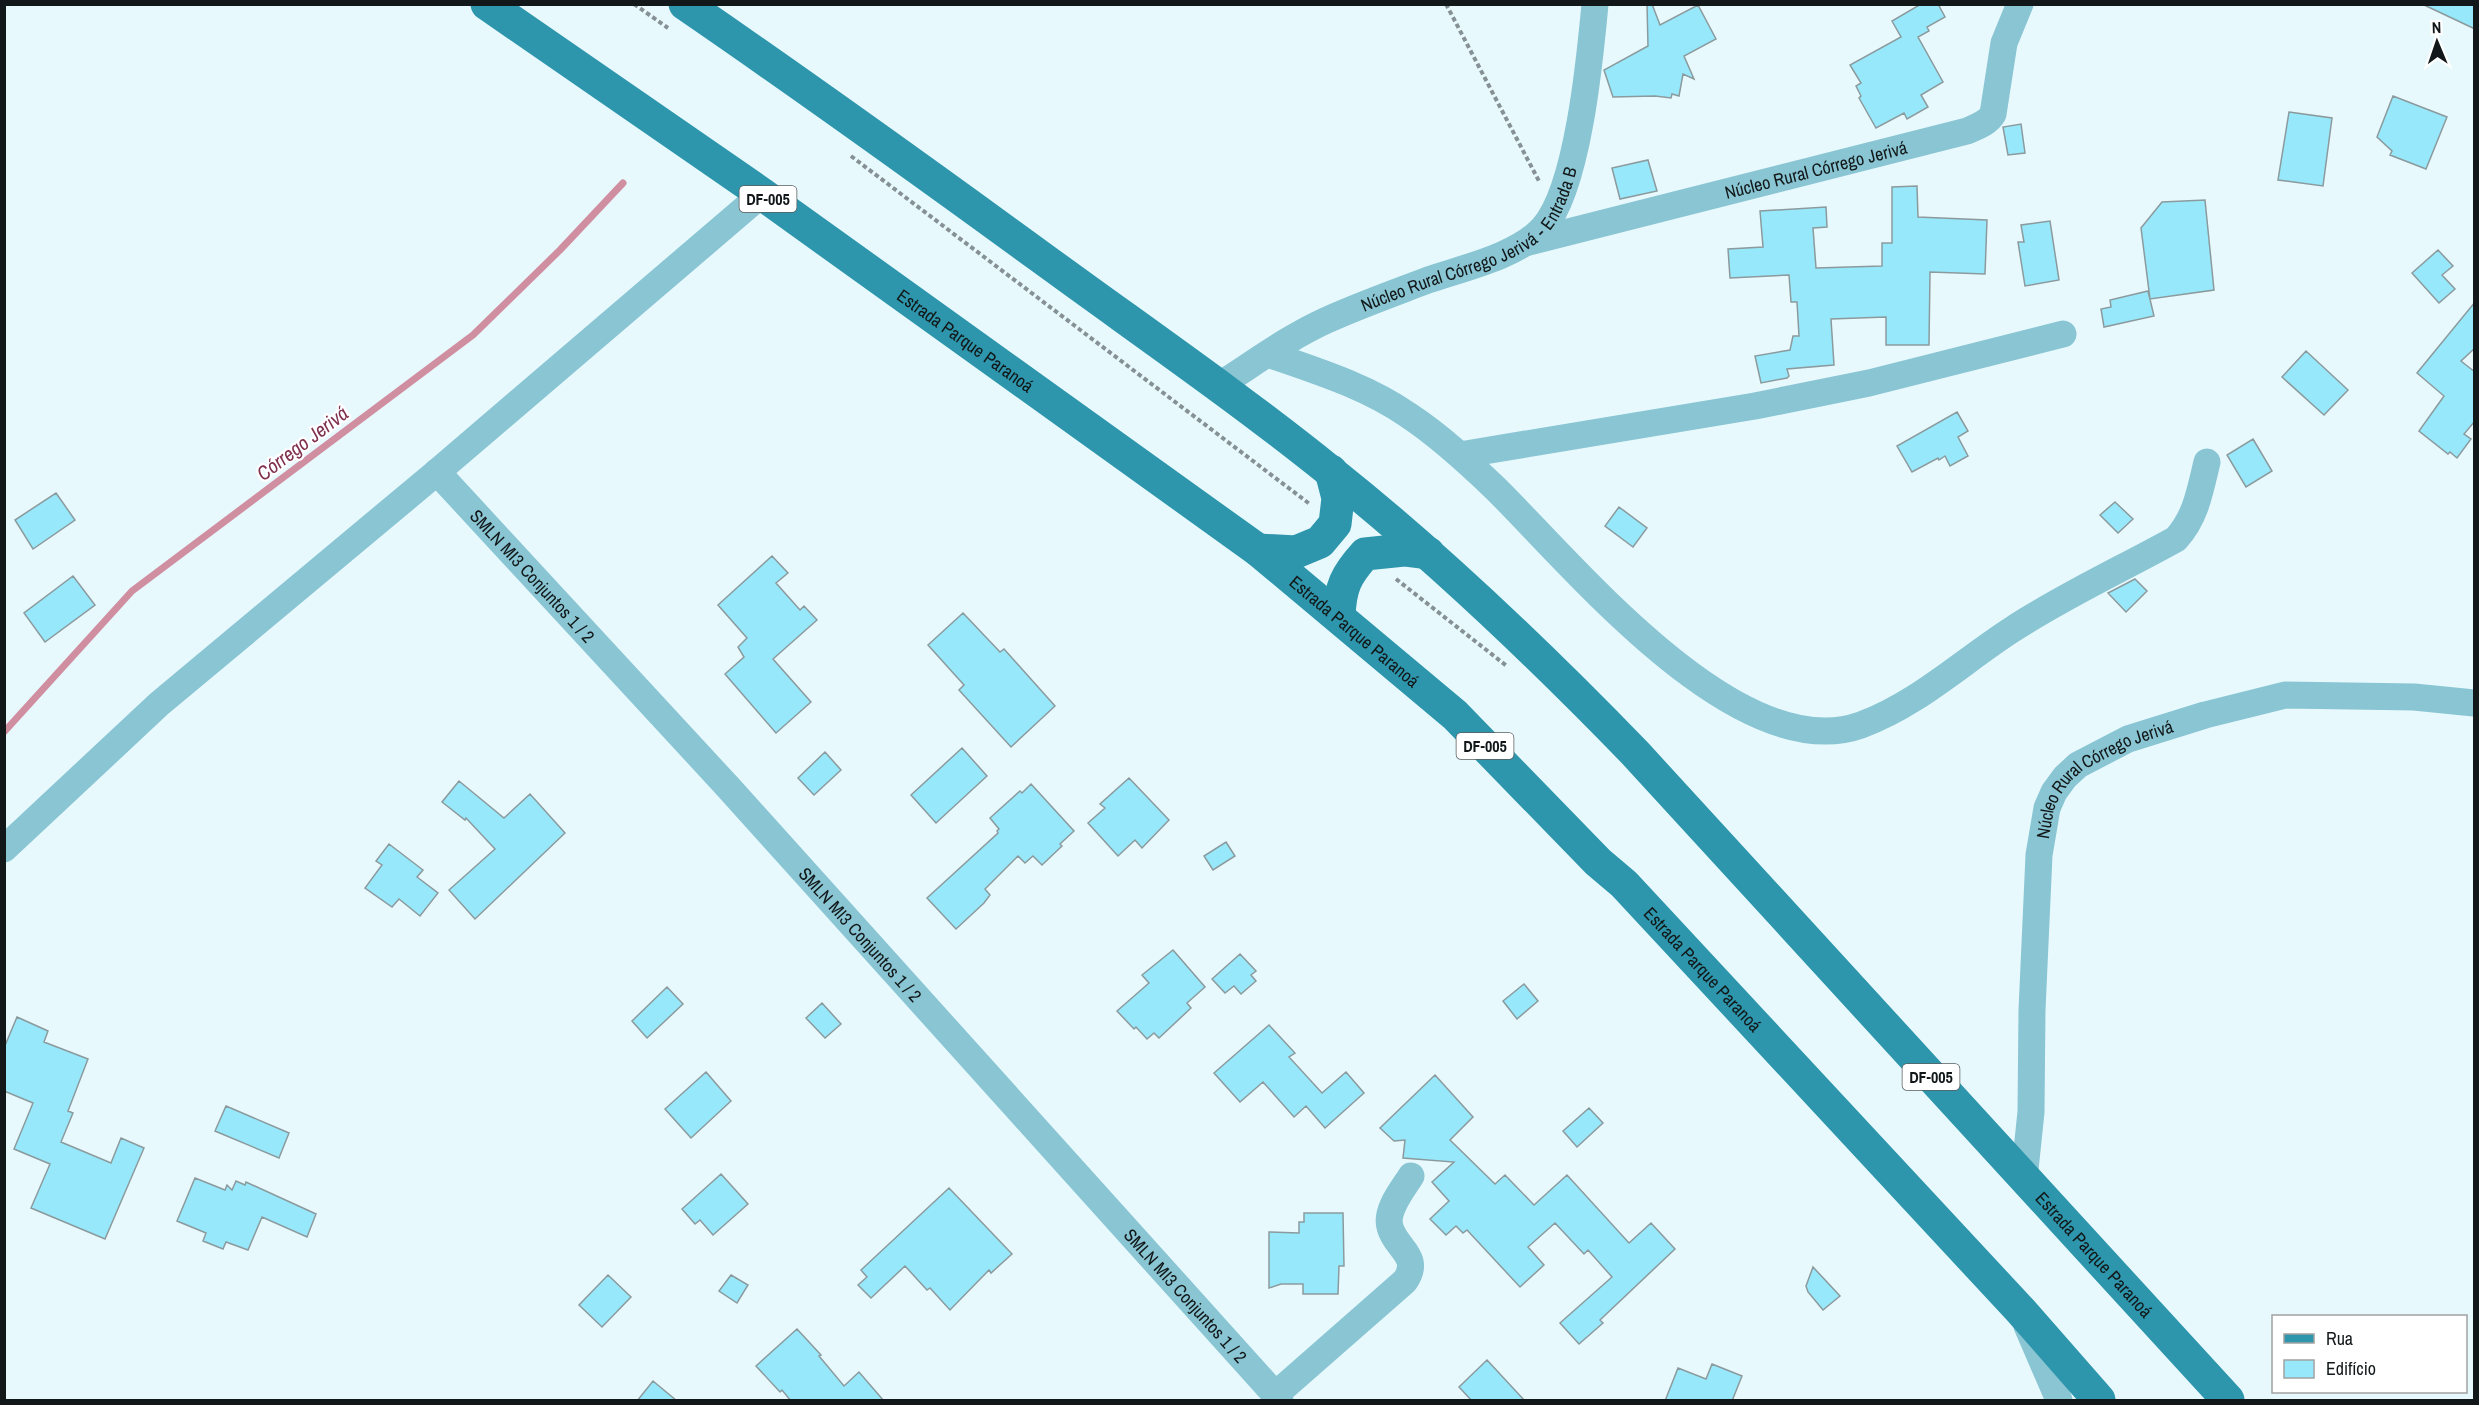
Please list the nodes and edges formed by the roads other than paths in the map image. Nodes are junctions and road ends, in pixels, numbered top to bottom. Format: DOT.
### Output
graph roads {
  1 [pos="487,4"];
  2 [pos="1595,4"];
  3 [pos="2020,4"];
  4 [pos="678,17"];
  5 [pos="762,194"];
  6 [pos="1525,243"];
  7 [pos="2063,334"];
  8 [pos="1268,354"];
  9 [pos="1218,386"];
  10 [pos="1460,455"];
  11 [pos="2207,462"];
  12 [pos="1331,471"];
  13 [pos="437,472"];
  14 [pos="1258,550"];
  15 [pos="1428,553"];
  16 [pos="1339,617"];
  17 [pos="2475,703"];
  18 [pos="4,849"];
  19 [pos="1411,1176"];
  20 [pos="2024,1179"];
  21 [pos="2020,1311"];
  22 [pos="1278,1398"];
  23 [pos="2059,1401"];
  24 [pos="2099,1401"];
  25 [pos="2228,1401"];
  1 -- 5 [label="main road, Estrada Parque Paranoá / DF-005"];
  2 -- 6 [label="street, Núcleo Rural Córrego Jerivá - Entrada B"];
  3 -- 6 [label="street, Núcleo Rural Córrego Jerivá"];
  4 -- 9 [label="main road, Estrada Parque Paranoá / DF-005"];
  5 -- 13 [label="street"];
  5 -- 14 [label="main road, Estrada Parque Paranoá / DF-005"];
  6 -- 8 [label="street, Núcleo Rural Córrego Jerivá - Entrada B"];
  7 -- 10 [label="street"];
  8 -- 9 [label="street, Núcleo Rural Córrego Jerivá - Entrada B"];
  8 -- 10 [label="street"];
  9 -- 12 [label="main road, Estrada Parque Paranoá / DF-005"];
  10 -- 11 [label="street"];
  12 -- 14 [label="main road"];
  12 -- 15 [label="main road, Estrada Parque Paranoá / DF-005"];
  13 -- 18 [label="street"];
  13 -- 22 [label="street, SMLN MI3 Conjuntos 1 / 2"];
  14 -- 16 [label="main road, Estrada Parque Paranoá / DF-005"];
  15 -- 16 [label="main road"];
  15 -- 20 [label="main road, Estrada Parque Paranoá / DF-005"];
  16 -- 21 [label="main road, Estrada Parque Paranoá / DF-005"];
  17 -- 20 [label="street, Núcleo Rural Córrego Jerivá"];
  19 -- 22 [label="street"];
  20 -- 25 [label="main road, Estrada Parque Paranoá / DF-005"];
  21 -- 23 [label="street"];
  21 -- 24 [label="main road, Estrada Parque Paranoá / DF-005"];
}
